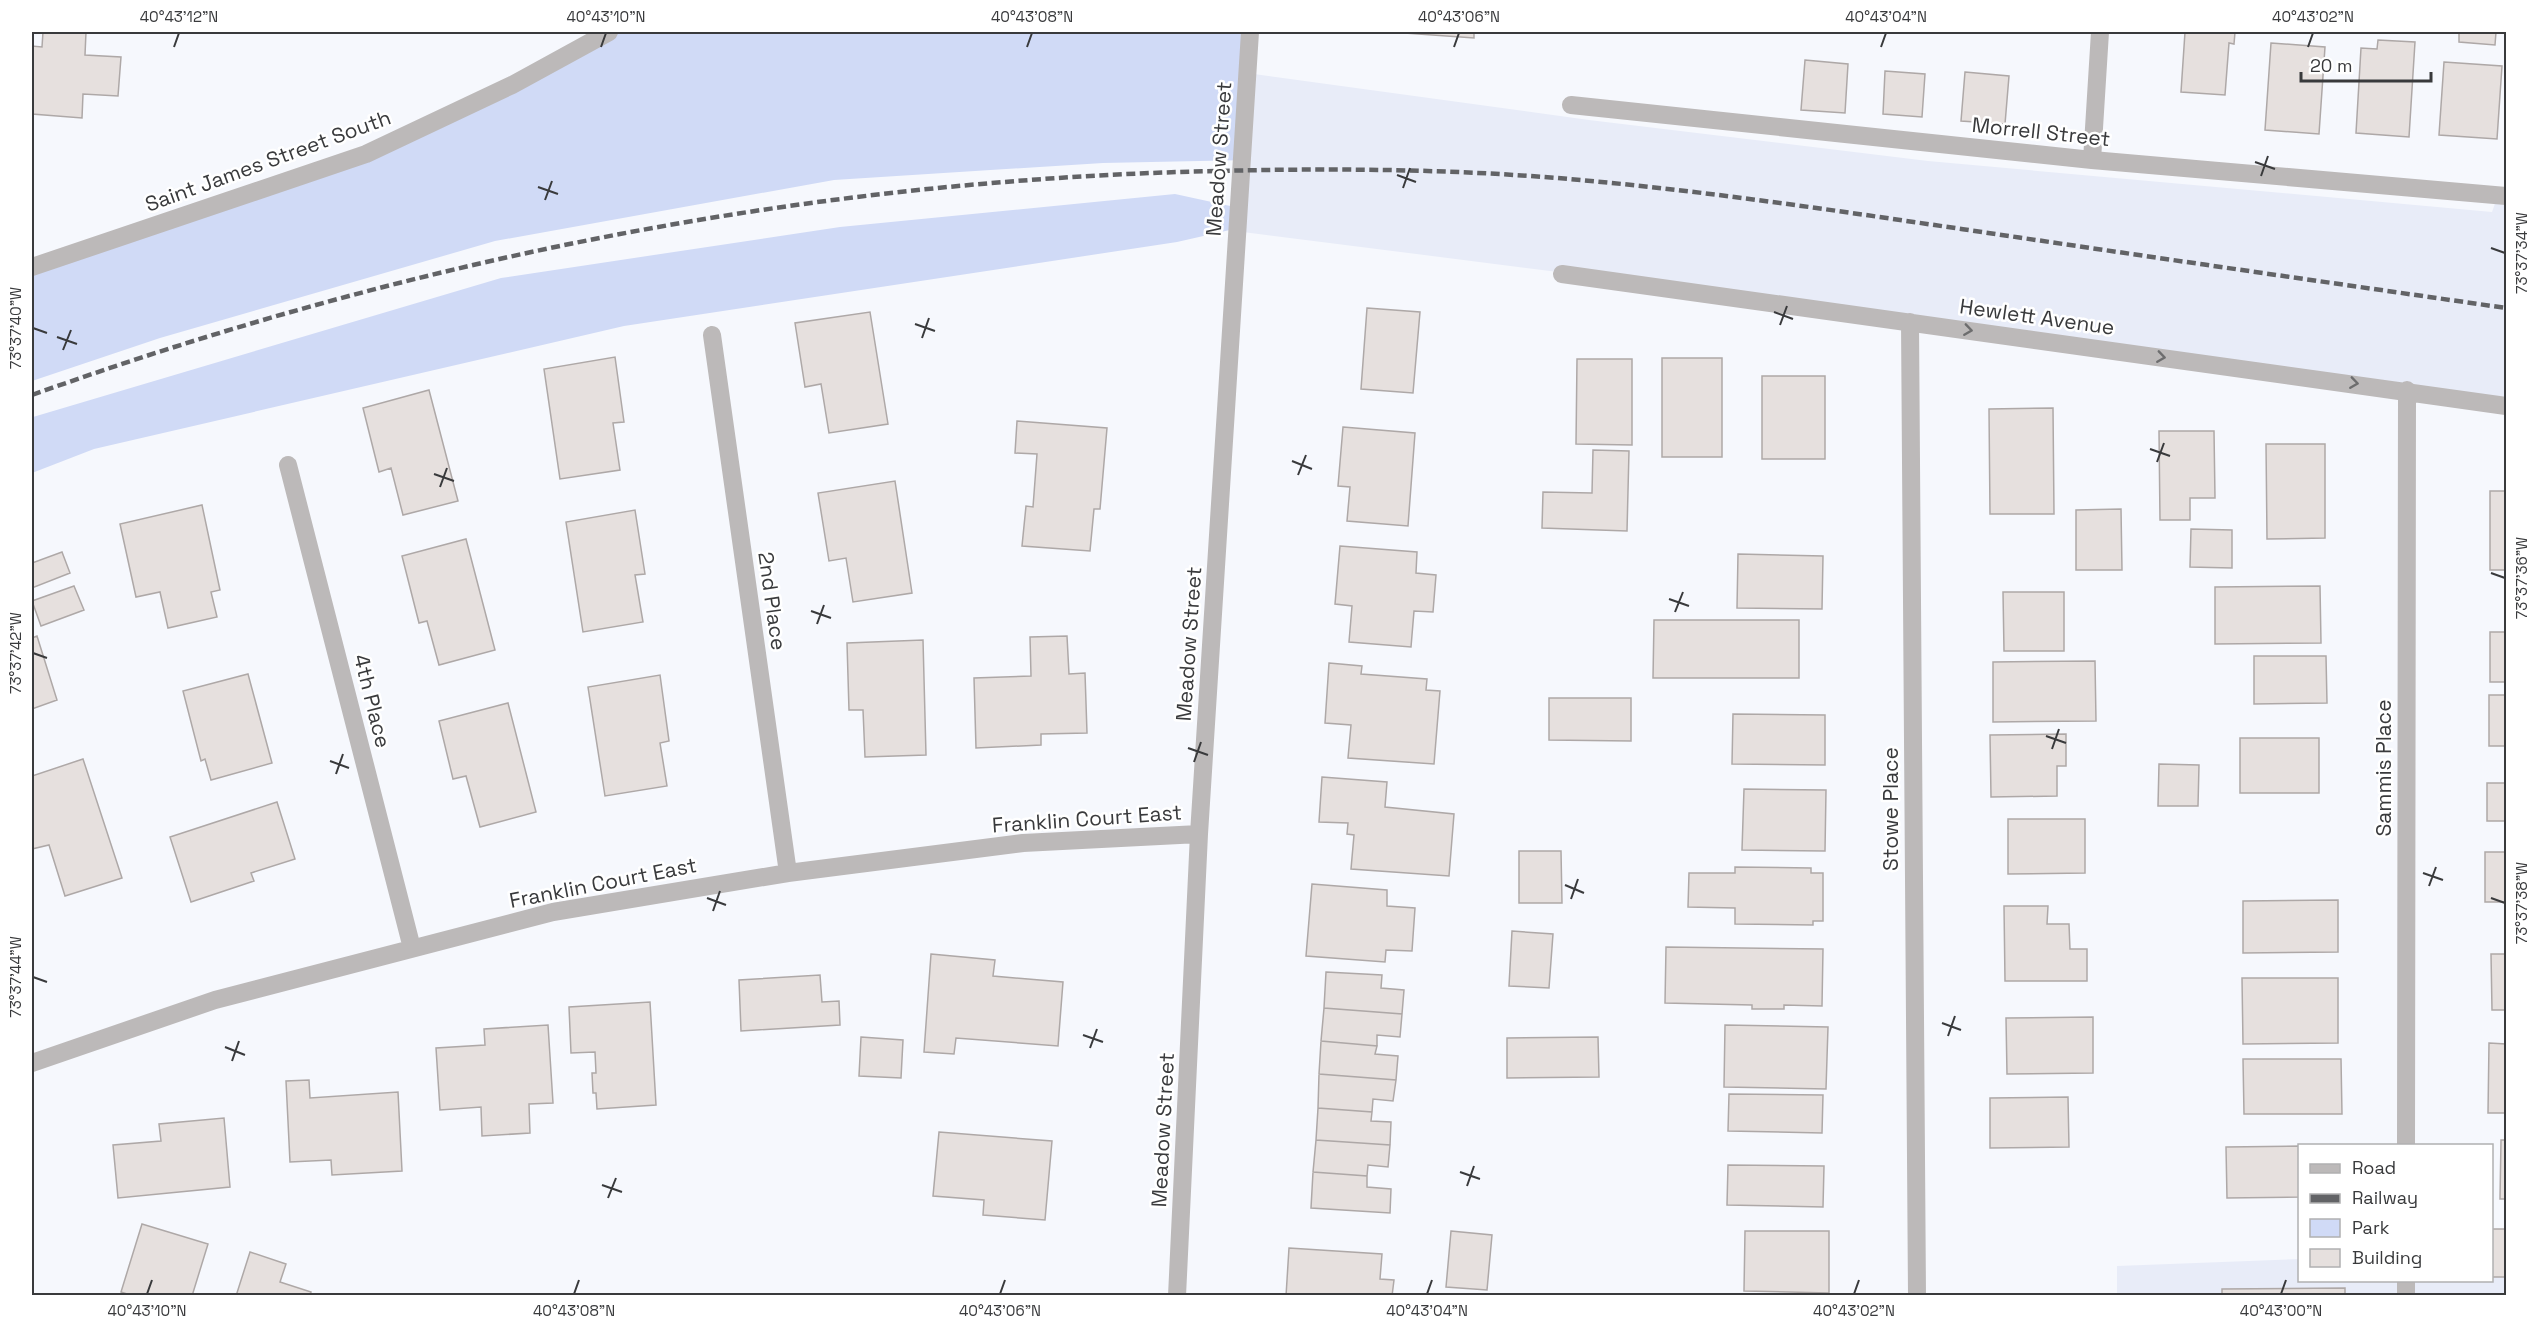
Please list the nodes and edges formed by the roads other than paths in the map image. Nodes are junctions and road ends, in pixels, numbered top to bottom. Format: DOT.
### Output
graph roads {
  1 [pos="609,32"];
  2 [pos="1250,32"];
  3 [pos="2100,32"];
  4 [pos="581,39"];
  5 [pos="1571,105"];
  6 [pos="2092,160"];
  7 [pos="2506,196"];
  8 [pos="32,267"];
  9 [pos="1562,273"];
  10 [pos="1910,322"];
  11 [pos="712,335"];
  12 [pos="2407,390"];
  13 [pos="2506,405"];
  14 [pos="288,465"];
  15 [pos="1199,834"];
  16 [pos="788,873"];
  17 [pos="412,948"];
  18 [pos="32,1063"];
  19 [pos="2406,1144"];
  20 [pos="1177,1296"];
  21 [pos="1917,1296"];
  1 -- 4 [label="street, Saint James Street South"];
  2 -- 15 [label="street, Meadow Street"];
  3 -- 6 [label="street"];
  4 -- 8 [label="street, Saint James Street South"];
  5 -- 6 [label="street, Morrell Street"];
  6 -- 7 [label="street, Morrell Street"];
  9 -- 10 [label="street, Hewlett Avenue"];
  10 -- 12 [label="street, Hewlett Avenue, one-way"];
  10 -- 21 [label="street, Stowe Place"];
  11 -- 16 [label="street, 2nd Place"];
  12 -- 13 [label="street, Hewlett Avenue"];
  12 -- 19 [label="street, Sammis Place"];
  14 -- 17 [label="street, 4th Place"];
  15 -- 16 [label="street, Franklin Court East"];
  15 -- 20 [label="street, Meadow Street"];
  16 -- 17 [label="street, Franklin Court East"];
  17 -- 18 [label="street, Franklin Court East"];
}
